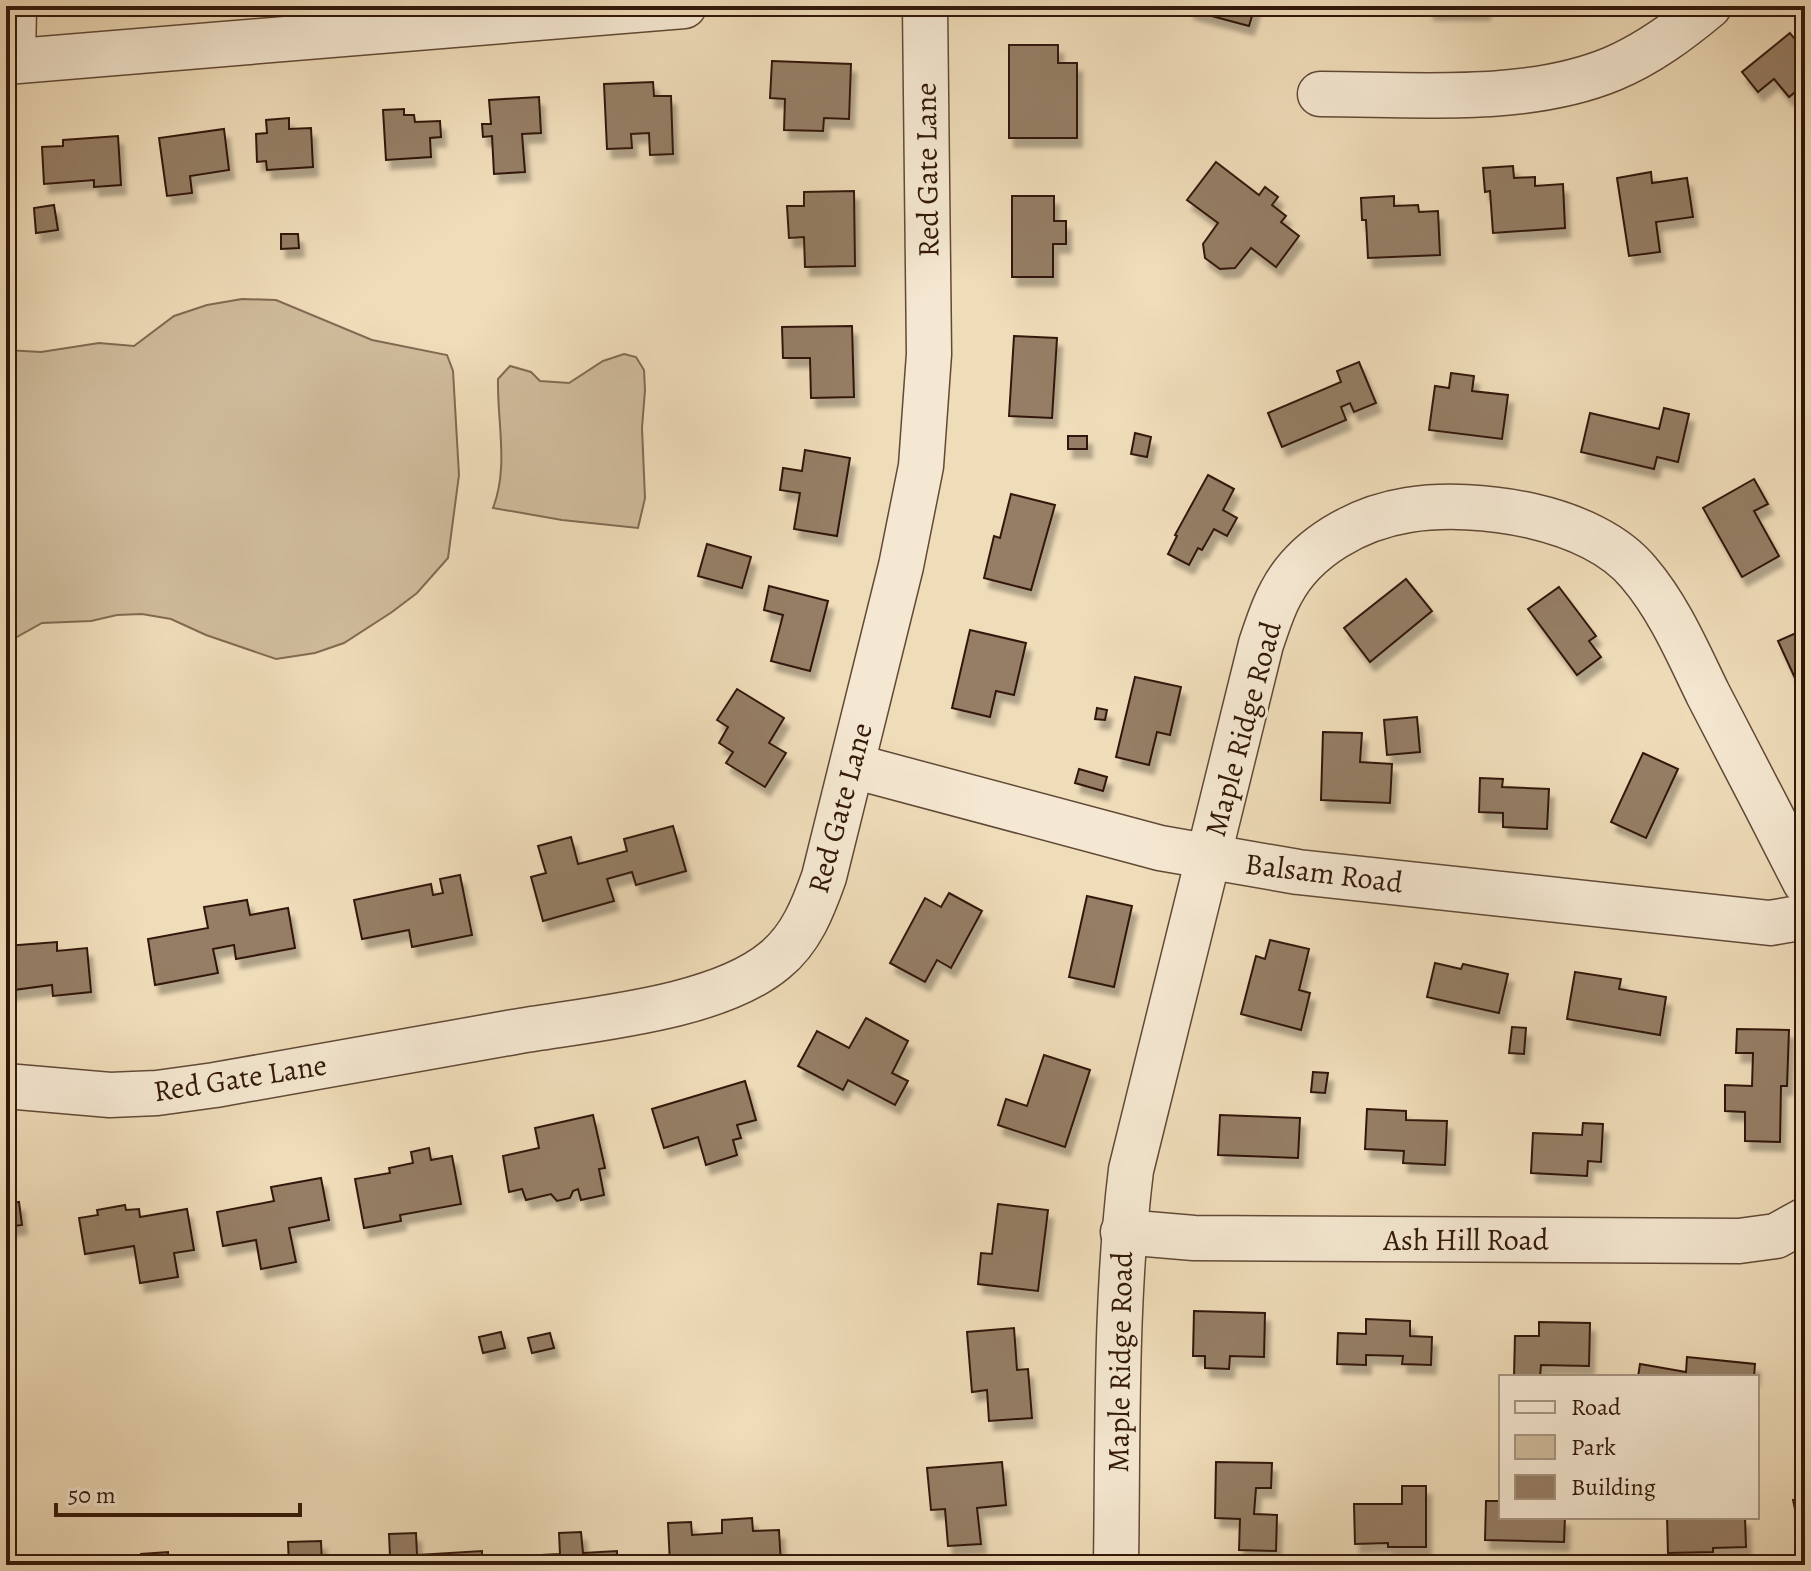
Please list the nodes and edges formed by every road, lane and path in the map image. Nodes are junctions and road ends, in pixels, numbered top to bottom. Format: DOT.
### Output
graph roads {
  1 [pos="14,6"];
  2 [pos="684,6"];
  3 [pos="925,6"];
  4 [pos="1709,6"];
  5 [pos="474,15"];
  6 [pos="10,62"];
  7 [pos="1320,94"];
  8 [pos="853,766"];
  9 [pos="1209,858"];
  10 [pos="1805,882"];
  11 [pos="1805,917"];
  12 [pos="6,1086"];
  13 [pos="1805,1220"];
  14 [pos="1123,1232"];
  15 [pos="1116,1565"];
  1 -- 6 [label="street"];
  2 -- 5 [label="street"];
  3 -- 8 [label="street, Red Gate Lane"];
  4 -- 7 [label="street"];
  5 -- 6 [label="street"];
  8 -- 9 [label="street, Balsam Road"];
  8 -- 12 [label="street, Red Gate Lane"];
  9 -- 10 [label="street, Maple Ridge Road"];
  9 -- 11 [label="street, Balsam Road"];
  9 -- 14 [label="street, Maple Ridge Road"];
  13 -- 14 [label="street, Ash Hill Road"];
  14 -- 15 [label="street, Maple Ridge Road"];
}
